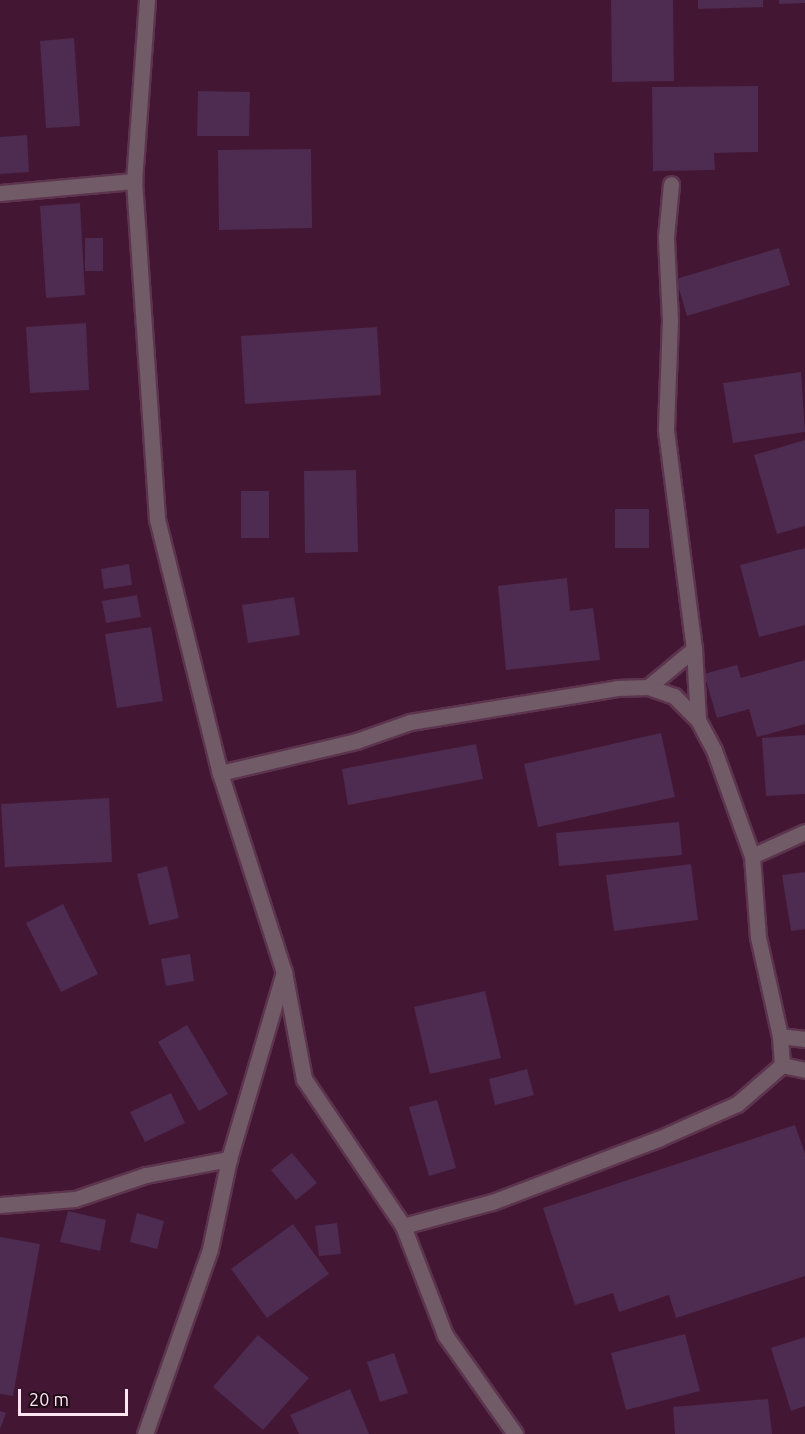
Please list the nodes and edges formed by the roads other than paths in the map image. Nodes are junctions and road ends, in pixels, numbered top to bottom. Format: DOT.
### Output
graph roads {
  1 [pos="147,0"];
  2 [pos="134,181"];
  3 [pos="671,184"];
  4 [pos="0,193"];
  5 [pos="694,649"];
  6 [pos="648,687"];
  7 [pos="698,720"];
  8 [pos="220,773"];
  9 [pos="805,832"];
  10 [pos="752,856"];
  11 [pos="284,972"];
  12 [pos="780,1036"];
  13 [pos="805,1039"];
  14 [pos="782,1065"];
  15 [pos="805,1070"];
  16 [pos="229,1160"];
  17 [pos="0,1205"];
  18 [pos="403,1226"];
  19 [pos="145,1434"];
  20 [pos="515,1434"];
  1 -- 2 [label="street"];
  2 -- 4 [label="street"];
  2 -- 8 [label="street"];
  3 -- 5 [label="street"];
  5 -- 6 [label="street"];
  5 -- 7 [label="street"];
  6 -- 7 [label="street"];
  6 -- 8 [label="street"];
  7 -- 10 [label="street"];
  8 -- 11 [label="street"];
  9 -- 10 [label="street"];
  10 -- 12 [label="street"];
  11 -- 16 [label="street"];
  11 -- 18 [label="street"];
  12 -- 13 [label="street"];
  12 -- 14 [label="street"];
  14 -- 15 [label="street"];
  14 -- 18 [label="street"];
  16 -- 17 [label="street"];
  16 -- 19 [label="street"];
  18 -- 20 [label="street"];
}
